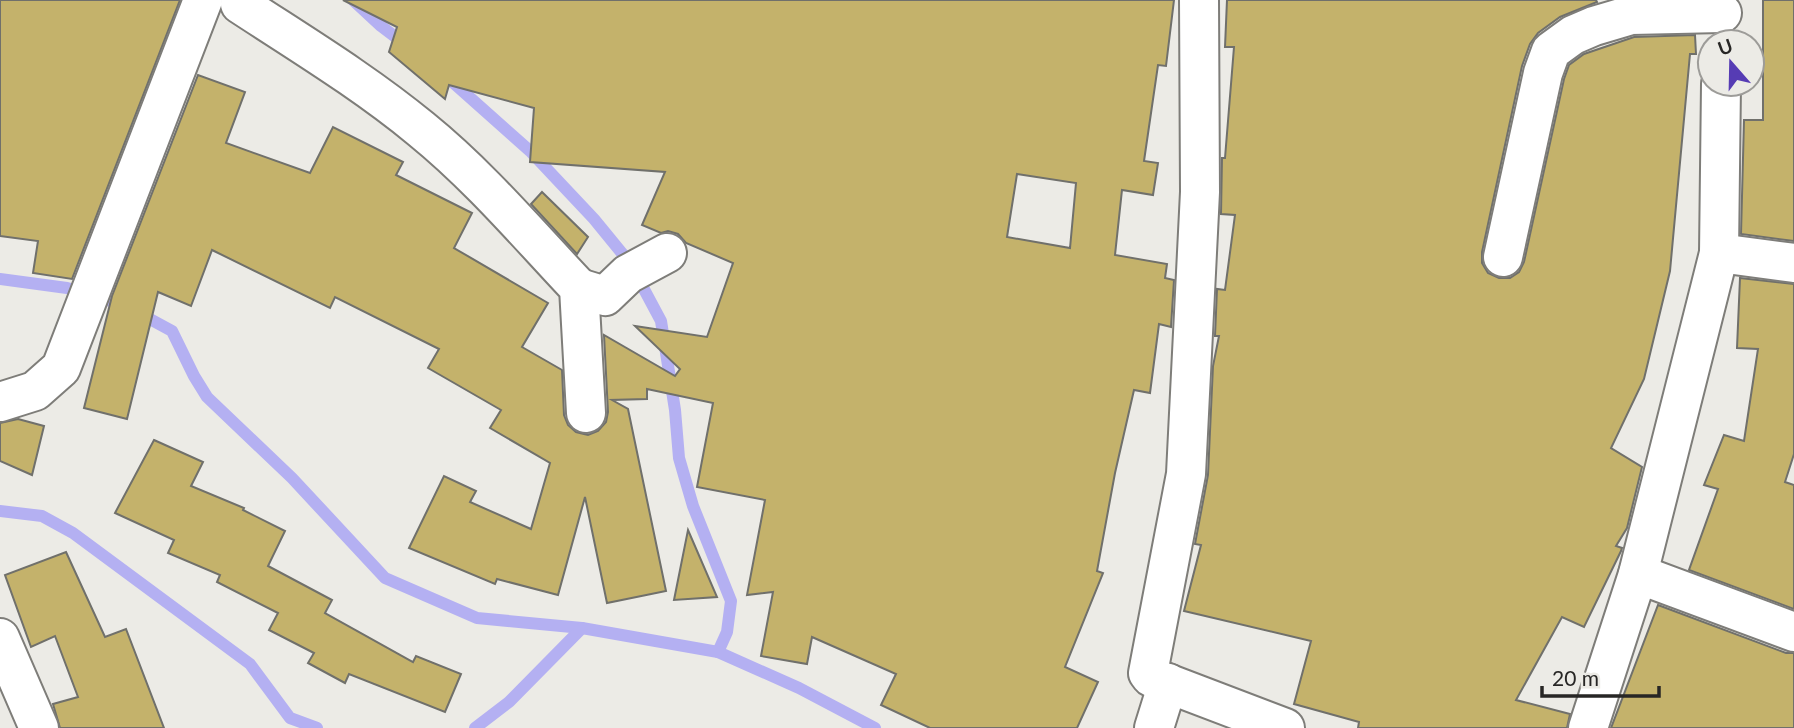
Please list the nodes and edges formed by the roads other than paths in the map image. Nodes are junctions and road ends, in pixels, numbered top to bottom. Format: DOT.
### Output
graph roads {
  1 [pos="1199,0"];
  2 [pos="229,1"];
  3 [pos="1721,18"];
  4 [pos="1721,98"];
  5 [pos="667,253"];
  6 [pos="1719,253"];
  7 [pos="1503,257"];
  8 [pos="1794,263"];
  9 [pos="579,288"];
  10 [pos="0,402"];
  11 [pos="586,413"];
  12 [pos="1638,574"];
  13 [pos="1794,632"];
  14 [pos="0,639"];
  15 [pos="1168,684"];
  16 [pos="39,728"];
  17 [pos="1154,728"];
  18 [pos="1285,728"];
  19 [pos="1588,728"];
  1 -- 15 [label="street"];
  2 -- 9 [label="street"];
  2 -- 10 [label="street"];
  3 -- 7 [label="street"];
  4 -- 6 [label="street"];
  5 -- 9 [label="street"];
  6 -- 8 [label="street"];
  6 -- 12 [label="street"];
  9 -- 11 [label="street"];
  12 -- 13 [label="street"];
  12 -- 19 [label="street"];
  14 -- 16 [label="street"];
  15 -- 17 [label="street"];
  15 -- 18 [label="street"];
}
